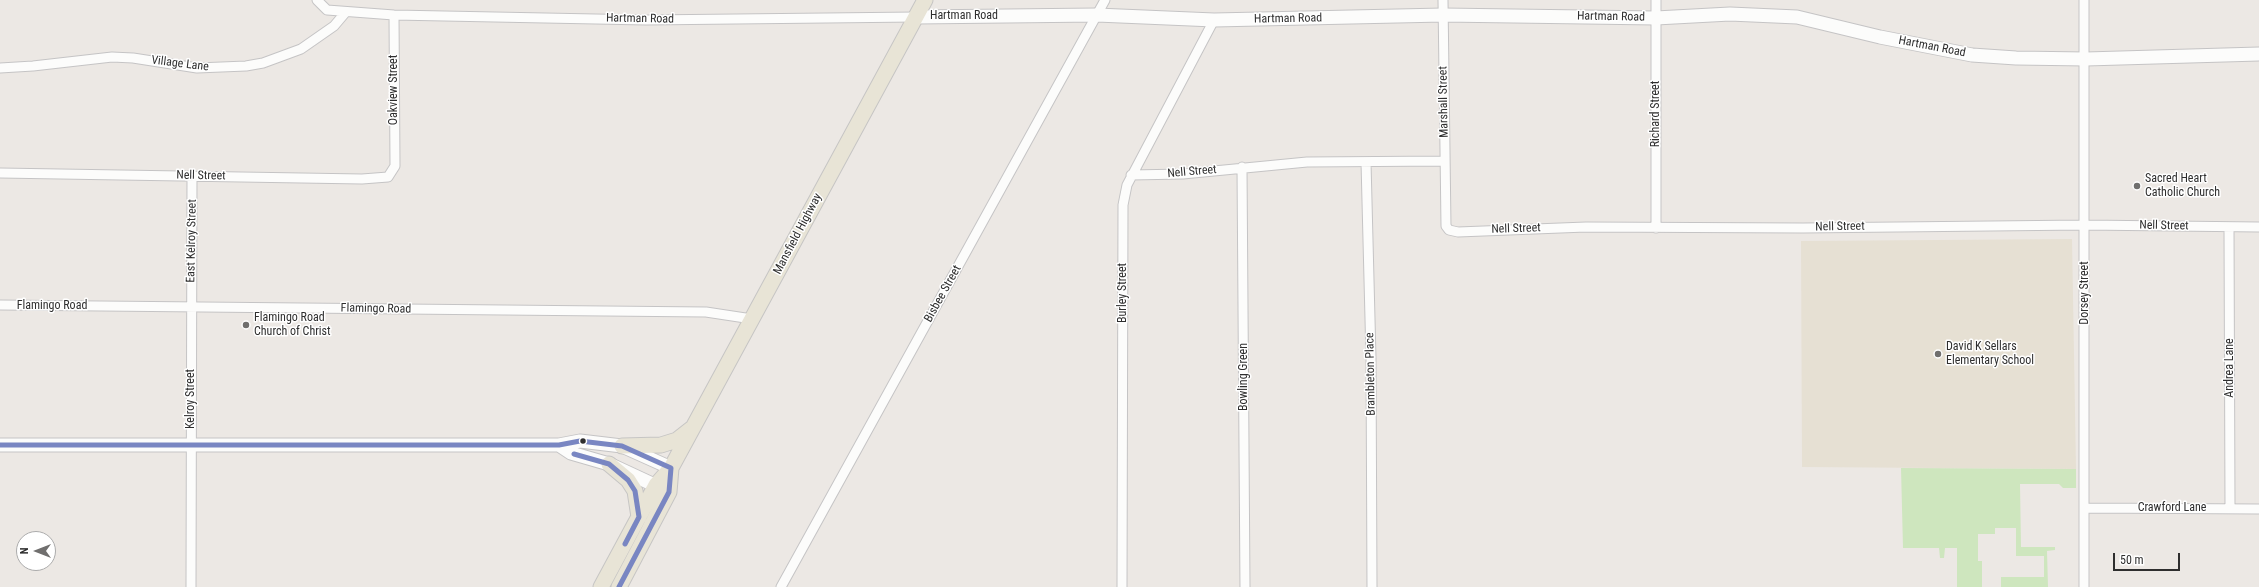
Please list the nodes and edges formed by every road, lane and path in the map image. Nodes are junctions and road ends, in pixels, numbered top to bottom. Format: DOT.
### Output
graph roads {
  1 [pos="317,0"];
  2 [pos="925,0"];
  3 [pos="1105,0"];
  4 [pos="1443,0"];
  5 [pos="1656,0"];
  6 [pos="2084,0"];
  7 [pos="345,13"];
  8 [pos="394,15"];
  9 [pos="1097,15"];
  10 [pos="1443,15"];
  11 [pos="916,16"];
  12 [pos="1656,18"];
  13 [pos="1214,20"];
  14 [pos="2259,54"];
  15 [pos="2086,59"];
  16 [pos="0,68"];
  17 [pos="1445,161"];
  18 [pos="1366,162"];
  19 [pos="395,166"];
  20 [pos="1242,167"];
  21 [pos="0,173"];
  22 [pos="192,175"];
  23 [pos="1131,175"];
  24 [pos="1446,204"];
  25 [pos="2084,225"];
  26 [pos="2229,227"];
  27 [pos="2259,227"];
  28 [pos="1656,228"];
  29 [pos="0,306"];
  30 [pos="191,306"];
  31 [pos="752,319"];
  32 [pos="693,428"];
  33 [pos="0,445"];
  34 [pos="558,445"];
  35 [pos="191,446"];
  36 [pos="622,446"];
  37 [pos="609,464"];
  38 [pos="671,468"];
  39 [pos="662,489"];
  40 [pos="2085,508"];
  41 [pos="2230,509"];
  42 [pos="2259,509"];
  43 [pos="640,516"];
  44 [pos="191,587"];
  45 [pos="601,587"];
  46 [pos="619,587"];
  47 [pos="781,587"];
  48 [pos="1122,587"];
  49 [pos="1245,587"];
  50 [pos="1372,587"];
  51 [pos="2084,587"];
  1 -- 7 [label="street, Hartman Road"];
  2 -- 11 [label="main road, Mansfield Highway"];
  3 -- 9 [label="street, Bisbee Street"];
  4 -- 10 [label="street, Marshall Street"];
  5 -- 12 [label="street, Richard Street"];
  6 -- 15 [label="street, Dorsey Street"];
  7 -- 8 [label="street, Hartman Road"];
  7 -- 16 [label="street, Village Lane"];
  8 -- 11 [label="street, Hartman Road"];
  8 -- 19 [label="street, Oakview Street"];
  9 -- 11 [label="street, Hartman Road"];
  9 -- 13 [label="street, Hartman Road"];
  9 -- 47 [label="street, Bisbee Street"];
  10 -- 12 [label="street, Hartman Road"];
  10 -- 13 [label="street, Hartman Road"];
  10 -- 17 [label="street, Marshall Street"];
  11 -- 31 [label="main road, Mansfield Highway"];
  12 -- 15 [label="street, Hartman Road"];
  12 -- 28 [label="street, Richard Street"];
  13 -- 23 [label="street, Burley Street"];
  14 -- 15 [label="street, Hartman Road"];
  15 -- 25 [label="street, Dorsey Street"];
  17 -- 18 [label="street, Nell Street"];
  17 -- 24 [label="street, Marshall Street"];
  18 -- 20 [label="street, Nell Street"];
  18 -- 50 [label="street, Brambleton Place"];
  19 -- 22 [label="street, Nell Street"];
  20 -- 23 [label="street, Nell Street"];
  20 -- 49 [label="street, Bowling Green"];
  21 -- 22 [label="street, Nell Street"];
  22 -- 30 [label="street, East Kelroy Street"];
  23 -- 48 [label="street, Burley Street"];
  24 -- 28 [label="street, Nell Street"];
  25 -- 26 [label="street, Nell Street"];
  25 -- 28 [label="street, Nell Street"];
  25 -- 40 [label="street, Dorsey Street"];
  26 -- 27 [label="street, Nell Street"];
  26 -- 41 [label="street, Andrea Lane"];
  29 -- 30 [label="street, Flamingo Road"];
  30 -- 31 [label="street, Flamingo Road"];
  30 -- 35 [label="street, Kelroy Street"];
  31 -- 32 [label="main road, Mansfield Highway"];
  32 -- 36 [label="main road"];
  32 -- 38 [label="main road, Mansfield Highway"];
  33 -- 35 [label="street"];
  34 -- 35 [label="street"];
  34 -- 36 [label="street"];
  34 -- 37 [label="street"];
  35 -- 44 [label="street, Kelroy Street"];
  36 -- 38 [label="street"];
  37 -- 39 [label="street"];
  37 -- 43 [label="main road"];
  38 -- 39 [label="main road, Mansfield Highway"];
  39 -- 43 [label="main road, Mansfield Highway"];
  39 -- 46 [label="main road, Mansfield Highway"];
  40 -- 41 [label="street, Crawford Lane"];
  40 -- 51 [label="street, Dorsey Street"];
  41 -- 42 [label="street, Crawford Lane"];
  43 -- 45 [label="main road, Mansfield Highway"];
}
